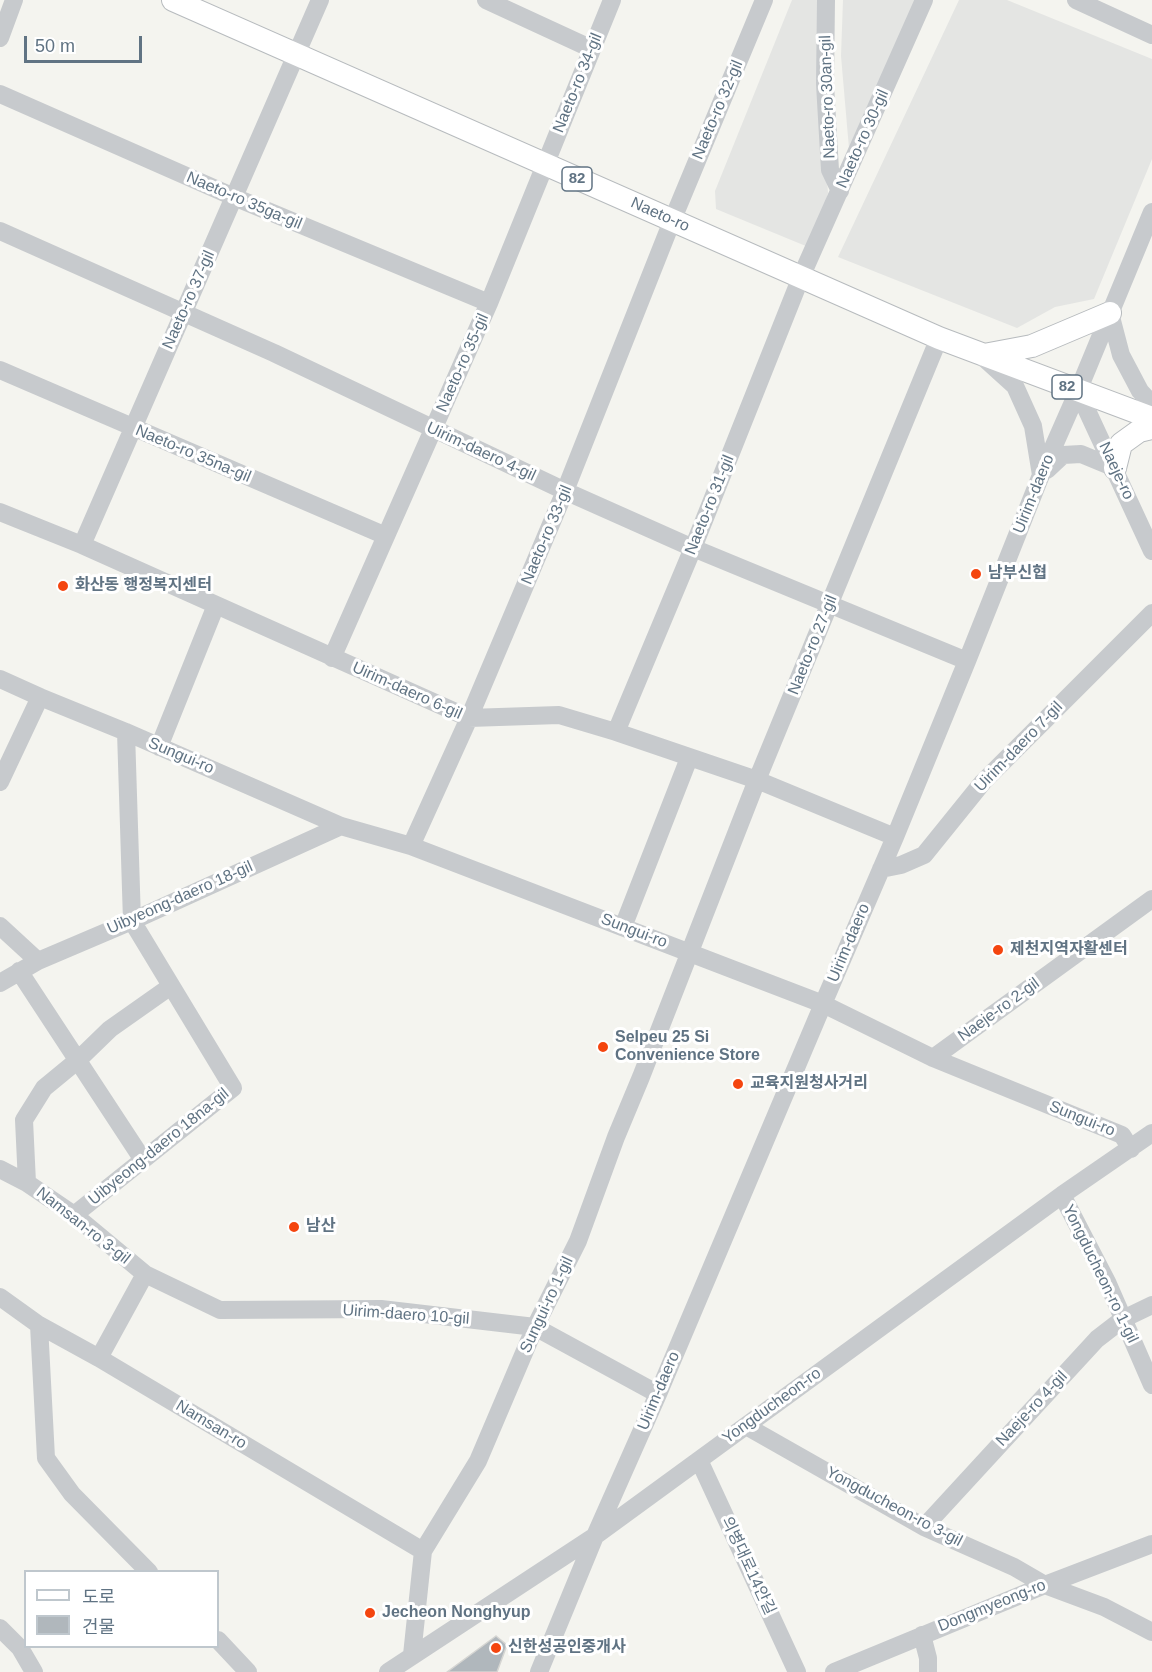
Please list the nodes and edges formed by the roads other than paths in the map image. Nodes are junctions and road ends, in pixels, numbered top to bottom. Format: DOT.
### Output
graph roads {
  1 [pos="14,0"];
  2 [pos="173,0"];
  3 [pos="320,0"];
  4 [pos="486,0"];
  5 [pos="612,0"];
  6 [pos="825,0"];
  7 [pos="924,0"];
  8 [pos="1076,0"];
  9 [pos="757,2"];
  10 [pos="1152,35"];
  11 [pos="0,38"];
  12 [pos="592,49"];
  13 [pos="297,54"];
  14 [pos="0,94"];
  15 [pos="544,165"];
  16 [pos="840,192"];
  17 [pos="234,197"];
  18 [pos="1152,212"];
  19 [pos="672,220"];
  20 [pos="0,231"];
  21 [pos="801,278"];
  22 [pos="489,303"];
  23 [pos="183,313"];
  24 [pos="1110,313"];
  25 [pos="939,338"];
  26 [pos="982,356"];
  27 [pos="0,370"];
  28 [pos="1078,392"];
  29 [pos="1152,404"];
  30 [pos="1152,418"];
  31 [pos="133,428"];
  32 [pos="434,429"];
  33 [pos="1152,429"];
  34 [pos="1115,468"];
  35 [pos="1041,475"];
  36 [pos="566,492"];
  37 [pos="0,512"];
  38 [pos="386,536"];
  39 [pos="82,545"];
  40 [pos="693,548"];
  41 [pos="1152,551"];
  42 [pos="830,604"];
  43 [pos="216,605"];
  44 [pos="1152,613"];
  45 [pos="332,658"];
  46 [pos="967,661"];
  47 [pos="0,678"];
  48 [pos="40,697"];
  49 [pos="469,718"];
  50 [pos="126,732"];
  51 [pos="616,732"];
  52 [pos="159,747"];
  53 [pos="689,758"];
  54 [pos="757,780"];
  55 [pos="0,782"];
  56 [pos="341,825"];
  57 [pos="895,837"];
  58 [pos="411,846"];
  59 [pos="881,868"];
  60 [pos="1152,899"];
  61 [pos="132,921"];
  62 [pos="0,926"];
  63 [pos="623,927"];
  64 [pos="690,952"];
  65 [pos="38,961"];
  66 [pos="19,971"];
  67 [pos="0,983"];
  68 [pos="171,986"];
  69 [pos="823,1004"];
  70 [pos="933,1058"];
  71 [pos="78,1060"];
  72 [pos="1152,1133"];
  73 [pos="1131,1149"];
  74 [pos="143,1160"];
  75 [pos="0,1169"];
  76 [pos="27,1183"];
  77 [pos="1062,1195"];
  78 [pos="74,1215"];
  79 [pos="145,1274"];
  80 [pos="0,1298"];
  81 [pos="1152,1305"];
  82 [pos="1123,1319"];
  83 [pos="39,1325"];
  84 [pos="535,1327"];
  85 [pos="99,1358"];
  86 [pos="1152,1385"];
  87 [pos="658,1394"];
  88 [pos="746,1425"];
  89 [pos="699,1460"];
  90 [pos="924,1527"];
  91 [pos="595,1536"];
  92 [pos="1152,1544"];
  93 [pos="423,1551"];
  94 [pos="147,1570"];
  95 [pos="1045,1585"];
  96 [pos="0,1628"];
  97 [pos="1152,1632"];
  98 [pos="922,1635"];
  99 [pos="219,1641"];
  100 [pos="412,1655"];
  101 [pos="34,1672"];
  102 [pos="249,1672"];
  103 [pos="388,1672"];
  104 [pos="539,1672"];
  105 [pos="797,1672"];
  106 [pos="834,1672"];
  107 [pos="928,1672"];
  1 -- 11 [label="street"];
  2 -- 13 [label="main road, Naeto-ro / 82"];
  3 -- 13 [label="street, Naeto-ro 37-gil"];
  4 -- 12 [label="street"];
  5 -- 12 [label="street, Naeto-ro 34-gil"];
  6 -- 16 [label="street, Naeto-ro 30an-gil"];
  7 -- 16 [label="street, Naeto-ro 30-gil"];
  8 -- 10 [label="street"];
  9 -- 19 [label="street, Naeto-ro 32-gil"];
  12 -- 15 [label="street, Naeto-ro 34-gil"];
  13 -- 15 [label="main road, Naeto-ro / 82"];
  13 -- 17 [label="street, Naeto-ro 37-gil"];
  14 -- 17 [label="street, Naeto-ro 35ga-gil"];
  15 -- 19 [label="main road, Naeto-ro / 82"];
  15 -- 22 [label="street, Naeto-ro 35-gil"];
  16 -- 21 [label="street, Naeto-ro 30-gil"];
  17 -- 22 [label="street, Naeto-ro 35ga-gil"];
  17 -- 23 [label="street, Naeto-ro 37-gil"];
  18 -- 24 [label="street, Uirim-daero"];
  19 -- 21 [label="main road, Naeto-ro / 82"];
  19 -- 36 [label="street, Naeto-ro 33-gil"];
  20 -- 23 [label="street, Uirim-daero 4-gil"];
  21 -- 25 [label="main road, Naeto-ro / 82"];
  21 -- 40 [label="street, Naeto-ro 31-gil"];
  22 -- 32 [label="street, Naeto-ro 35-gil"];
  23 -- 31 [label="street, Naeto-ro 37-gil"];
  23 -- 32 [label="street, Uirim-daero 4-gil"];
  24 -- 26 [label="main road"];
  24 -- 28 [label="street, Uirim-daero"];
  24 -- 29 [label="street"];
  25 -- 26 [label="main road, Naeto-ro / 82"];
  25 -- 42 [label="street, Naeto-ro 27-gil"];
  26 -- 28 [label="main road, Naeto-ro / 82"];
  26 -- 35 [label="street"];
  27 -- 31 [label="street, Naeto-ro 35na-gil"];
  28 -- 30 [label="main road, Naeto-ro / 82"];
  28 -- 34 [label="street, Naeje-ro"];
  28 -- 35 [label="street, Uirim-daero"];
  31 -- 38 [label="street, Naeto-ro 35na-gil"];
  31 -- 39 [label="street, Naeto-ro 37-gil"];
  32 -- 36 [label="street, Uirim-daero 4-gil"];
  32 -- 38 [label="street, Naeto-ro 35-gil"];
  33 -- 34 [label="main road"];
  34 -- 35 [label="street"];
  34 -- 41 [label="street, Naeje-ro"];
  35 -- 46 [label="street, Uirim-daero"];
  36 -- 40 [label="street, Uirim-daero 4-gil"];
  36 -- 49 [label="street, Naeto-ro 33-gil"];
  37 -- 39 [label="street, Uirim-daero 6-gil"];
  38 -- 45 [label="street, Naeto-ro 35-gil"];
  39 -- 43 [label="street, Uirim-daero 6-gil"];
  40 -- 42 [label="street, Uirim-daero 4-gil"];
  40 -- 51 [label="street, Naeto-ro 31-gil"];
  42 -- 46 [label="street, Uirim-daero 4-gil"];
  42 -- 54 [label="street, Naeto-ro 27-gil"];
  43 -- 45 [label="street, Uirim-daero 6-gil"];
  43 -- 52 [label="street"];
  44 -- 59 [label="street, Uirim-daero 7-gil"];
  45 -- 49 [label="street, Uirim-daero 6-gil"];
  46 -- 57 [label="street, Uirim-daero"];
  47 -- 48 [label="street, Sungui-ro"];
  48 -- 50 [label="street, Sungui-ro"];
  48 -- 55 [label="street"];
  49 -- 51 [label="street, Uirim-daero 6-gil"];
  49 -- 58 [label="street, Naeto-ro 33-gil"];
  50 -- 52 [label="street, Sungui-ro"];
  50 -- 61 [label="street, Sungui-ro"];
  51 -- 53 [label="street, Uirim-daero 6-gil"];
  52 -- 56 [label="street, Sungui-ro"];
  53 -- 54 [label="street, Uirim-daero 6-gil"];
  53 -- 63 [label="street"];
  54 -- 57 [label="street, Uirim-daero 6-gil"];
  54 -- 64 [label="street, Naeto-ro 27-gil"];
  56 -- 58 [label="street, Sungui-ro"];
  56 -- 61 [label="street, Uibyeong-daero 18-gil"];
  57 -- 59 [label="street, Uirim-daero"];
  58 -- 63 [label="street, Sungui-ro"];
  59 -- 69 [label="street, Uirim-daero"];
  60 -- 70 [label="street, Naeje-ro 2-gil"];
  61 -- 65 [label="street, Uibyeong-daero 18-gil"];
  61 -- 68 [label="street, Uibyeong-daero 18na-gil"];
  62 -- 65 [label="street"];
  63 -- 64 [label="street, Sungui-ro"];
  64 -- 69 [label="street, Sungui-ro"];
  64 -- 84 [label="street, Sungui-ro 1-gil"];
  65 -- 66 [label="street, Uibyeong-daero 18-gil"];
  66 -- 67 [label="street, Uibyeong-daero 18-gil"];
  66 -- 71 [label="street"];
  68 -- 71 [label="street"];
  68 -- 74 [label="street, Uibyeong-daero 18na-gil"];
  69 -- 70 [label="street, Sungui-ro"];
  69 -- 87 [label="street, Uirim-daero"];
  70 -- 73 [label="street, Sungui-ro"];
  71 -- 74 [label="street"];
  71 -- 76 [label="street"];
  72 -- 73 [label="street, Yongducheon-ro"];
  73 -- 77 [label="street, Yongducheon-ro"];
  74 -- 78 [label="street, Uibyeong-daero 18na-gil"];
  75 -- 76 [label="street, Namsan-ro 3-gil"];
  76 -- 78 [label="street, Namsan-ro 3-gil"];
  77 -- 82 [label="street, Yongducheon-ro 1-gil"];
  77 -- 88 [label="street, Yongducheon-ro"];
  78 -- 79 [label="street, Namsan-ro 3-gil"];
  79 -- 84 [label="street, Uirim-daero 10-gil"];
  79 -- 85 [label="street, Namsan-ro 3-gil"];
  80 -- 83 [label="street, Namsan-ro"];
  81 -- 82 [label="street, Naeje-ro 4-gil"];
  82 -- 86 [label="street, Yongducheon-ro 1-gil"];
  82 -- 90 [label="street, Naeje-ro 4-gil"];
  83 -- 85 [label="street, Namsan-ro"];
  83 -- 94 [label="street"];
  84 -- 87 [label="street, Uirim-daero 10-gil"];
  84 -- 93 [label="street, Sungui-ro 1-gil"];
  85 -- 93 [label="street, Namsan-ro"];
  87 -- 91 [label="street, Uirim-daero"];
  88 -- 89 [label="street, Yongducheon-ro"];
  88 -- 90 [label="street, Yongducheon-ro 3-gil"];
  89 -- 91 [label="street, Yongducheon-ro"];
  89 -- 105 [label="street, 의병대로14안길"];
  90 -- 95 [label="street, Yongducheon-ro 3-gil"];
  91 -- 100 [label="street, Yongducheon-ro"];
  91 -- 104 [label="street, Uirim-daero"];
  92 -- 95 [label="street, Dongmyeong-ro"];
  93 -- 100 [label="street, Sungui-ro 1-gil"];
  95 -- 97 [label="street, Yongducheon-ro 3-gil"];
  95 -- 98 [label="street, Dongmyeong-ro"];
  96 -- 101 [label="street"];
  98 -- 106 [label="street, Dongmyeong-ro"];
  98 -- 107 [label="street"];
  99 -- 102 [label="street"];
  100 -- 103 [label="street, Yongducheon-ro"];
}
